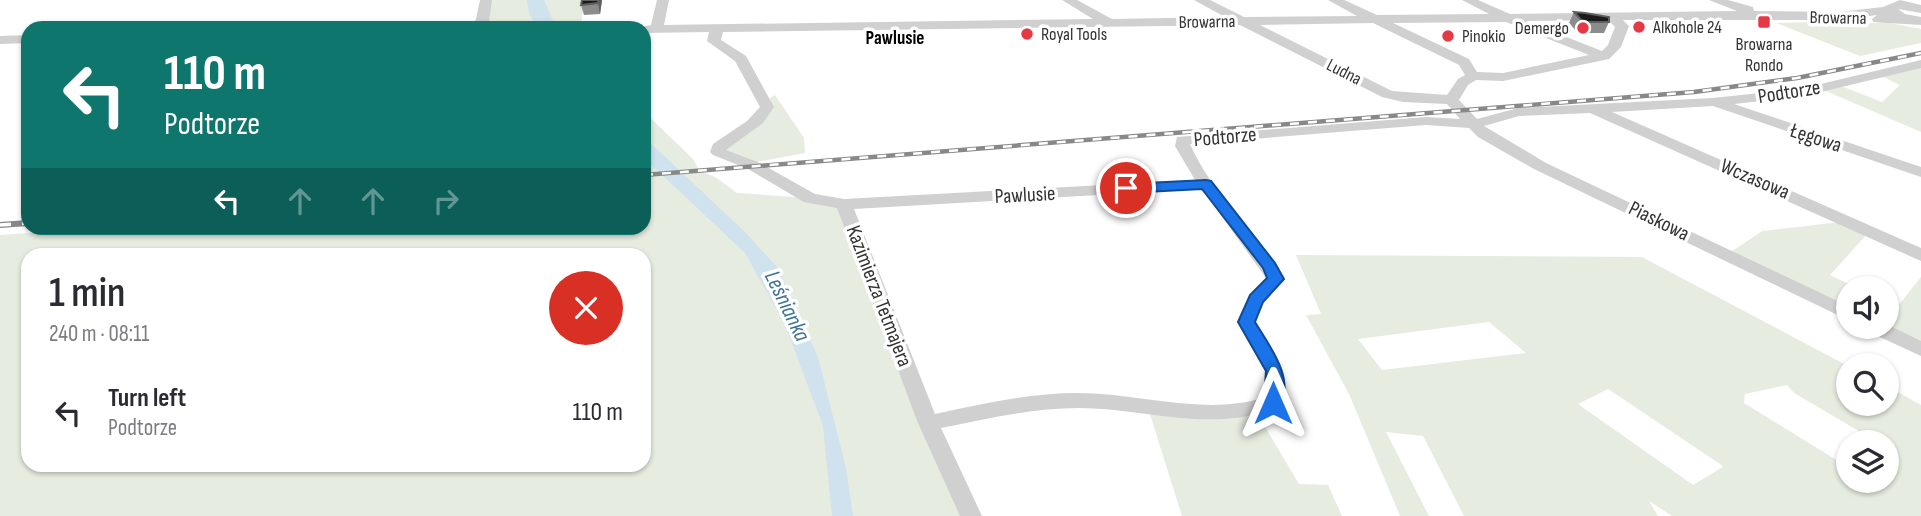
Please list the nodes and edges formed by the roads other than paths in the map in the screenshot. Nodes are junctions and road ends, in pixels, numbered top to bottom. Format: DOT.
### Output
graph roads {
  1 [pos="486,0"];
  2 [pos="663,0"];
  3 [pos="1068,0"];
  4 [pos="1200,0"];
  5 [pos="1335,0"];
  6 [pos="1468,0"];
  7 [pos="1715,0"];
  8 [pos="1876,0"];
  9 [pos="1890,5"];
  10 [pos="1915,9"];
  11 [pos="1765,15"];
  12 [pos="1612,17"];
  13 [pos="1510,18"];
  14 [pos="1378,20"];
  15 [pos="482,21"];
  16 [pos="1243,21"];
  17 [pos="1921,22"];
  18 [pos="1110,23"];
  19 [pos="717,28"];
  20 [pos="651,29"];
  21 [pos="21,39"];
  22 [pos="0,40"];
  23 [pos="1604,55"];
  24 [pos="1920,65"];
  25 [pos="1473,76"];
  26 [pos="1451,100"];
  27 [pos="1712,102"];
  28 [pos="1588,107"];
  29 [pos="1474,124"];
  30 [pos="1921,172"];
  31 [pos="1206,184"];
  32 [pos="844,204"];
  33 [pos="1921,255"];
  34 [pos="1836,308"];
  35 [pos="1899,338"];
  36 [pos="1921,349"];
  37 [pos="928,423"];
  38 [pos="971,516"];
  1 -- 15 [label="street"];
  2 -- 20 [label="street"];
  3 -- 18 [label="street"];
  4 -- 16 [label="street, Ludna"];
  5 -- 14 [label="street"];
  6 -- 13 [label="street"];
  7 -- 11 [label="street"];
  8 -- 9 [label="street"];
  9 -- 10 [label="street"];
  9 -- 11 [label="street, Browarna"];
  10 -- 11 [label="street, Browarna"];
  10 -- 17 [label="street"];
  11 -- 12 [label="street, Browarna"];
  12 -- 13 [label="street, Browarna"];
  12 -- 23 [label="street"];
  13 -- 14 [label="street, Browarna"];
  13 -- 23 [label="street"];
  14 -- 16 [label="street, Browarna"];
  14 -- 25 [label="street"];
  16 -- 18 [label="street, Browarna"];
  16 -- 26 [label="street, Ludna"];
  18 -- 19 [label="street, Browarna"];
  19 -- 20 [label="street, Browarna"];
  19 -- 32 [label="street, Kazimierza Tetmajera"];
  21 -- 22 [label="street"];
  23 -- 25 [label="street"];
  24 -- 27 [label="street, Podtorze"];
  25 -- 26 [label="street"];
  26 -- 29 [label="street"];
  27 -- 28 [label="street, Podtorze"];
  27 -- 30 [label="street, Łęgowa"];
  28 -- 29 [label="street, Podtorze"];
  28 -- 33 [label="street, Wczasowa"];
  29 -- 31 [label="street, Podtorze"];
  29 -- 34 [label="street, Piaskowa"];
  31 -- 32 [label="street, Pawlusie"];
  31 -- 37 [label="street, Podtorze"];
  32 -- 37 [label="street, Kazimierza Tetmajera"];
  35 -- 36 [label="street"];
  37 -- 38 [label="street, Kazimierza Tetmajera"];
}
